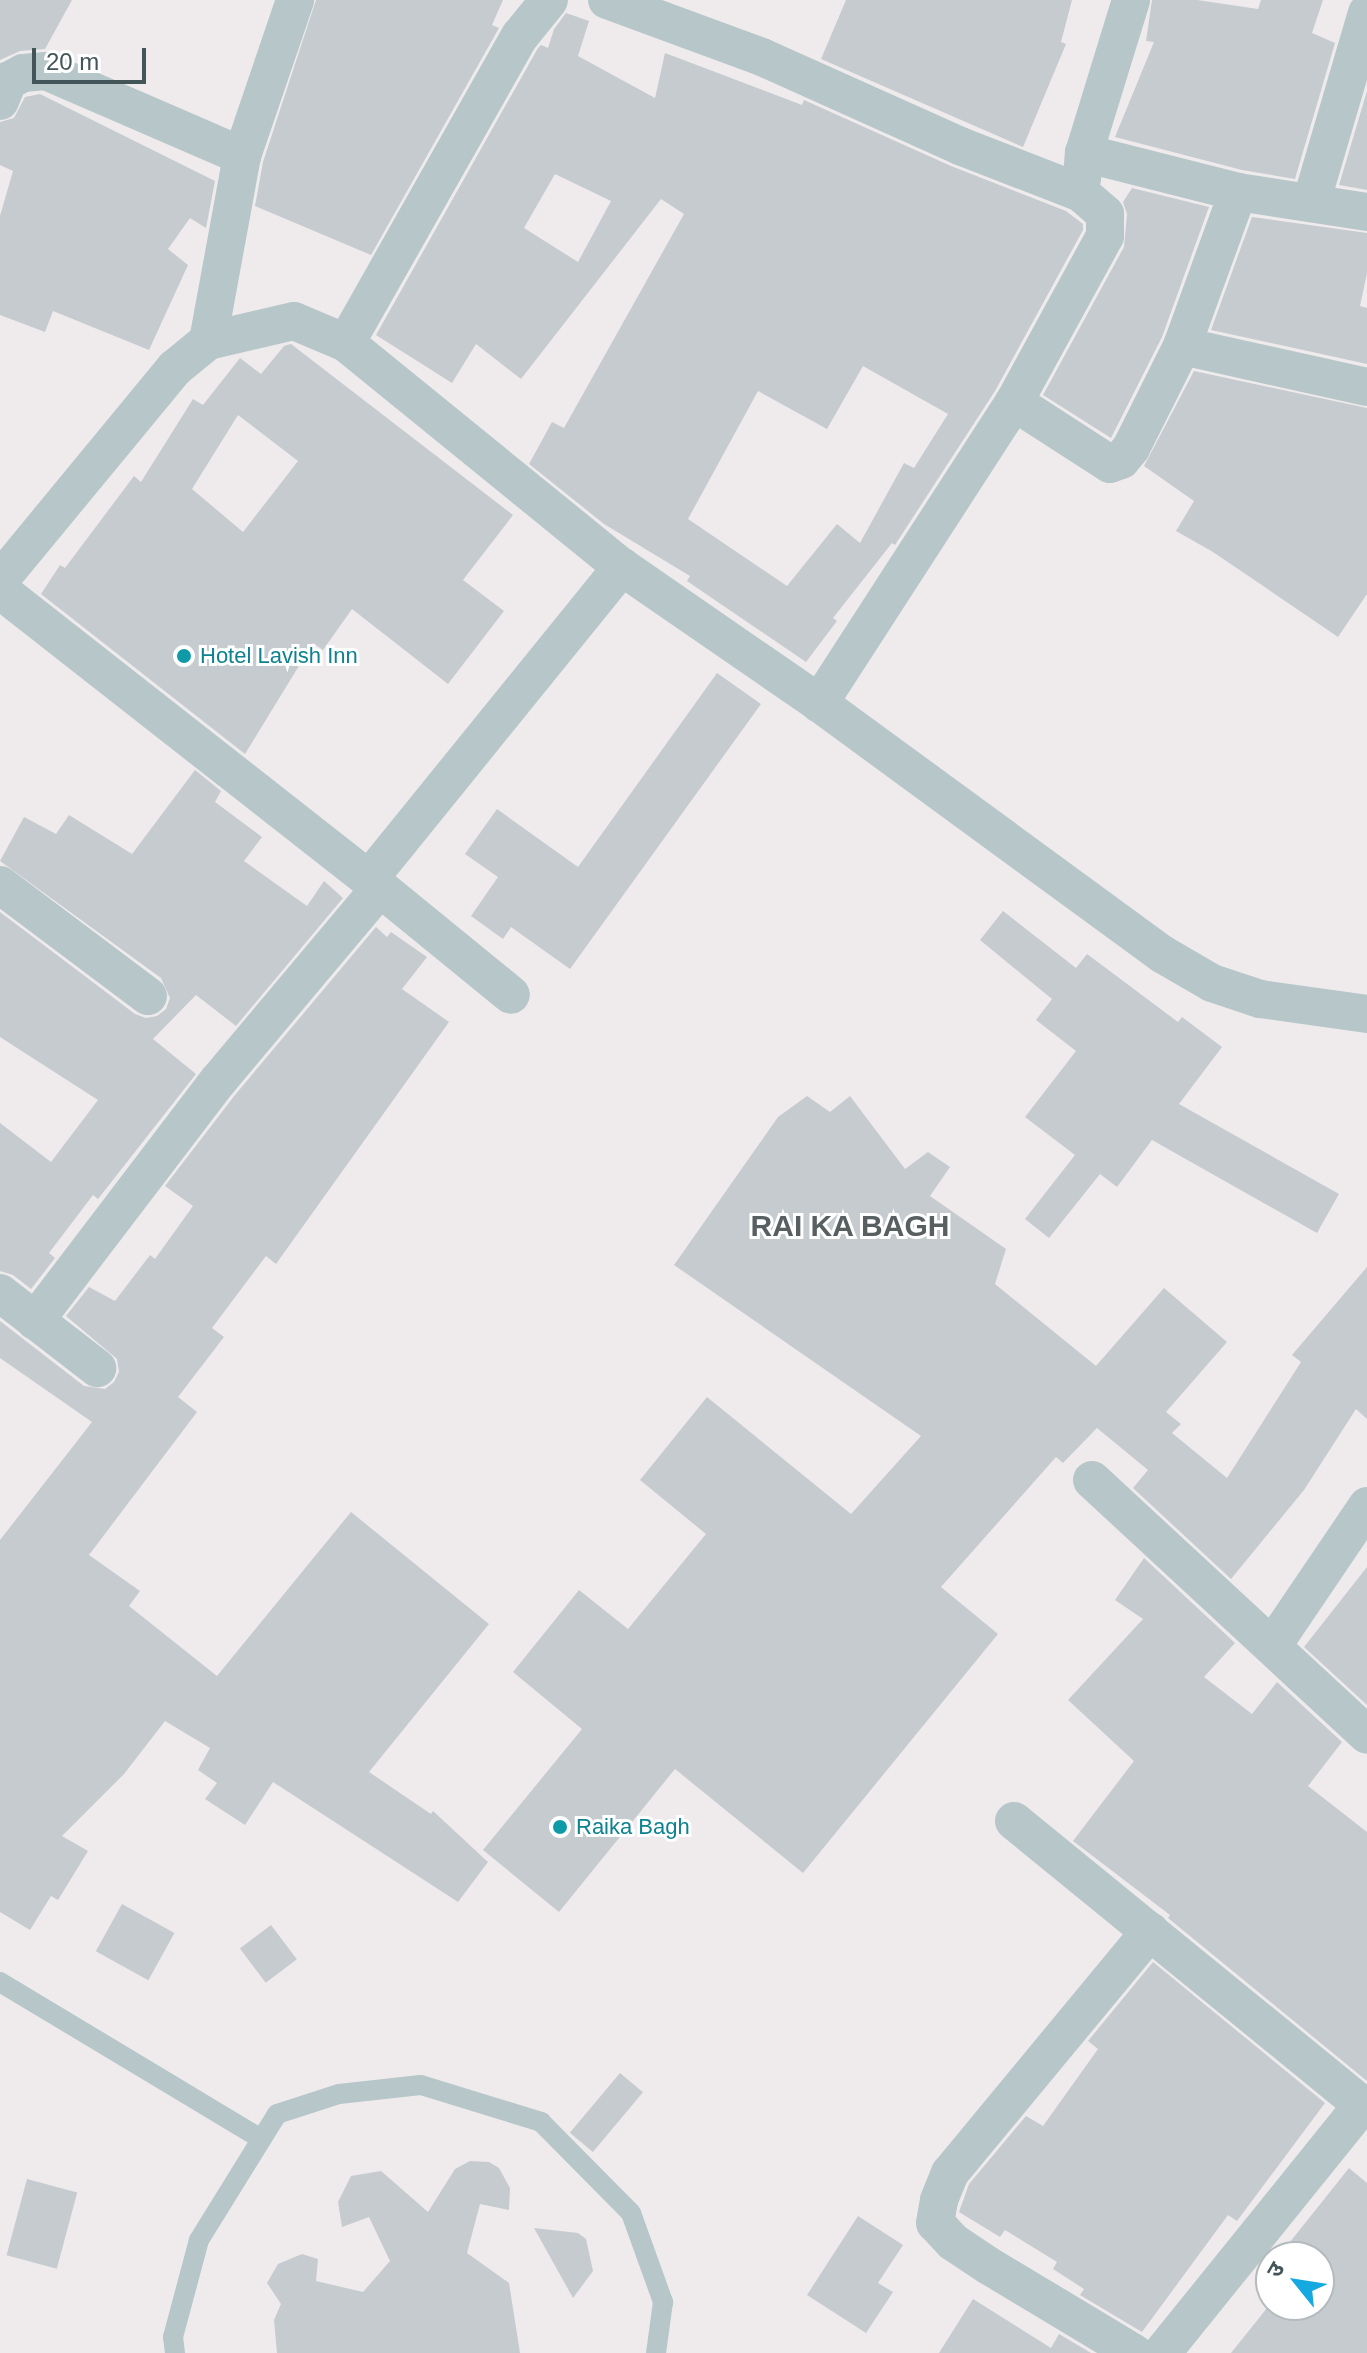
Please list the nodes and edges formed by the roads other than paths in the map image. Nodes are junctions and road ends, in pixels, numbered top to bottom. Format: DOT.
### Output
graph roads {
  1 [pos="295,0"];
  2 [pos="549,0"];
  3 [pos="607,0"];
  4 [pos="1131,0"];
  5 [pos="672,11"];
  6 [pos="1364,33"];
  7 [pos="0,101"];
  8 [pos="1084,153"];
  9 [pos="242,156"];
  10 [pos="1238,192"];
  11 [pos="1081,193"];
  12 [pos="1311,203"];
  13 [pos="1367,212"];
  14 [pos="208,341"];
  15 [pos="346,343"];
  16 [pos="1182,346"];
  17 [pos="1367,387"];
  18 [pos="1014,402"];
  19 [pos="622,567"];
  20 [pos="2,577"];
  21 [pos="819,703"];
  22 [pos="374,884"];
  23 [pos="0,885"];
  24 [pos="511,995"];
  25 [pos="148,996"];
  26 [pos="1367,1014"];
  27 [pos="0,1293"];
  28 [pos="35,1321"];
  29 [pos="97,1368"];
  30 [pos="1092,1480"];
  31 [pos="1367,1506"];
  32 [pos="1273,1645"];
  33 [pos="1367,1735"];
  34 [pos="1014,1821"];
  35 [pos="1150,1931"];
  36 [pos="0,1982"];
  37 [pos="1364,2107"];
  38 [pos="261,2139"];
  39 [pos="175,2353"];
  40 [pos="656,2353"];
  41 [pos="1134,2353"];
  42 [pos="1162,2353"];
  1 -- 9 [label="street"];
  2 -- 15 [label="street"];
  3 -- 5 [label="street"];
  4 -- 8 [label="street"];
  5 -- 11 [label="street"];
  6 -- 12 [label="street"];
  7 -- 9 [label="street"];
  8 -- 10 [label="street"];
  8 -- 11 [label="street"];
  9 -- 14 [label="street"];
  10 -- 12 [label="street"];
  10 -- 16 [label="street"];
  11 -- 18 [label="street"];
  12 -- 13 [label="street"];
  14 -- 15 [label="street"];
  14 -- 20 [label="street"];
  15 -- 19 [label="street"];
  16 -- 17 [label="street"];
  16 -- 18 [label="street"];
  18 -- 21 [label="street"];
  19 -- 21 [label="street"];
  19 -- 22 [label="street"];
  20 -- 22 [label="street"];
  21 -- 26 [label="street"];
  22 -- 24 [label="street"];
  22 -- 28 [label="street"];
  23 -- 25 [label="street"];
  27 -- 28 [label="street"];
  28 -- 29 [label="street"];
  30 -- 32 [label="street"];
  31 -- 32 [label="street"];
  32 -- 33 [label="street"];
  34 -- 35 [label="street"];
  35 -- 37 [label="street"];
  35 -- 41 [label="street"];
  36 -- 38 [label="lane"];
  37 -- 42 [label="street"];
  38 -- 39 [label="lane"];
  38 -- 40 [label="lane"];
}
